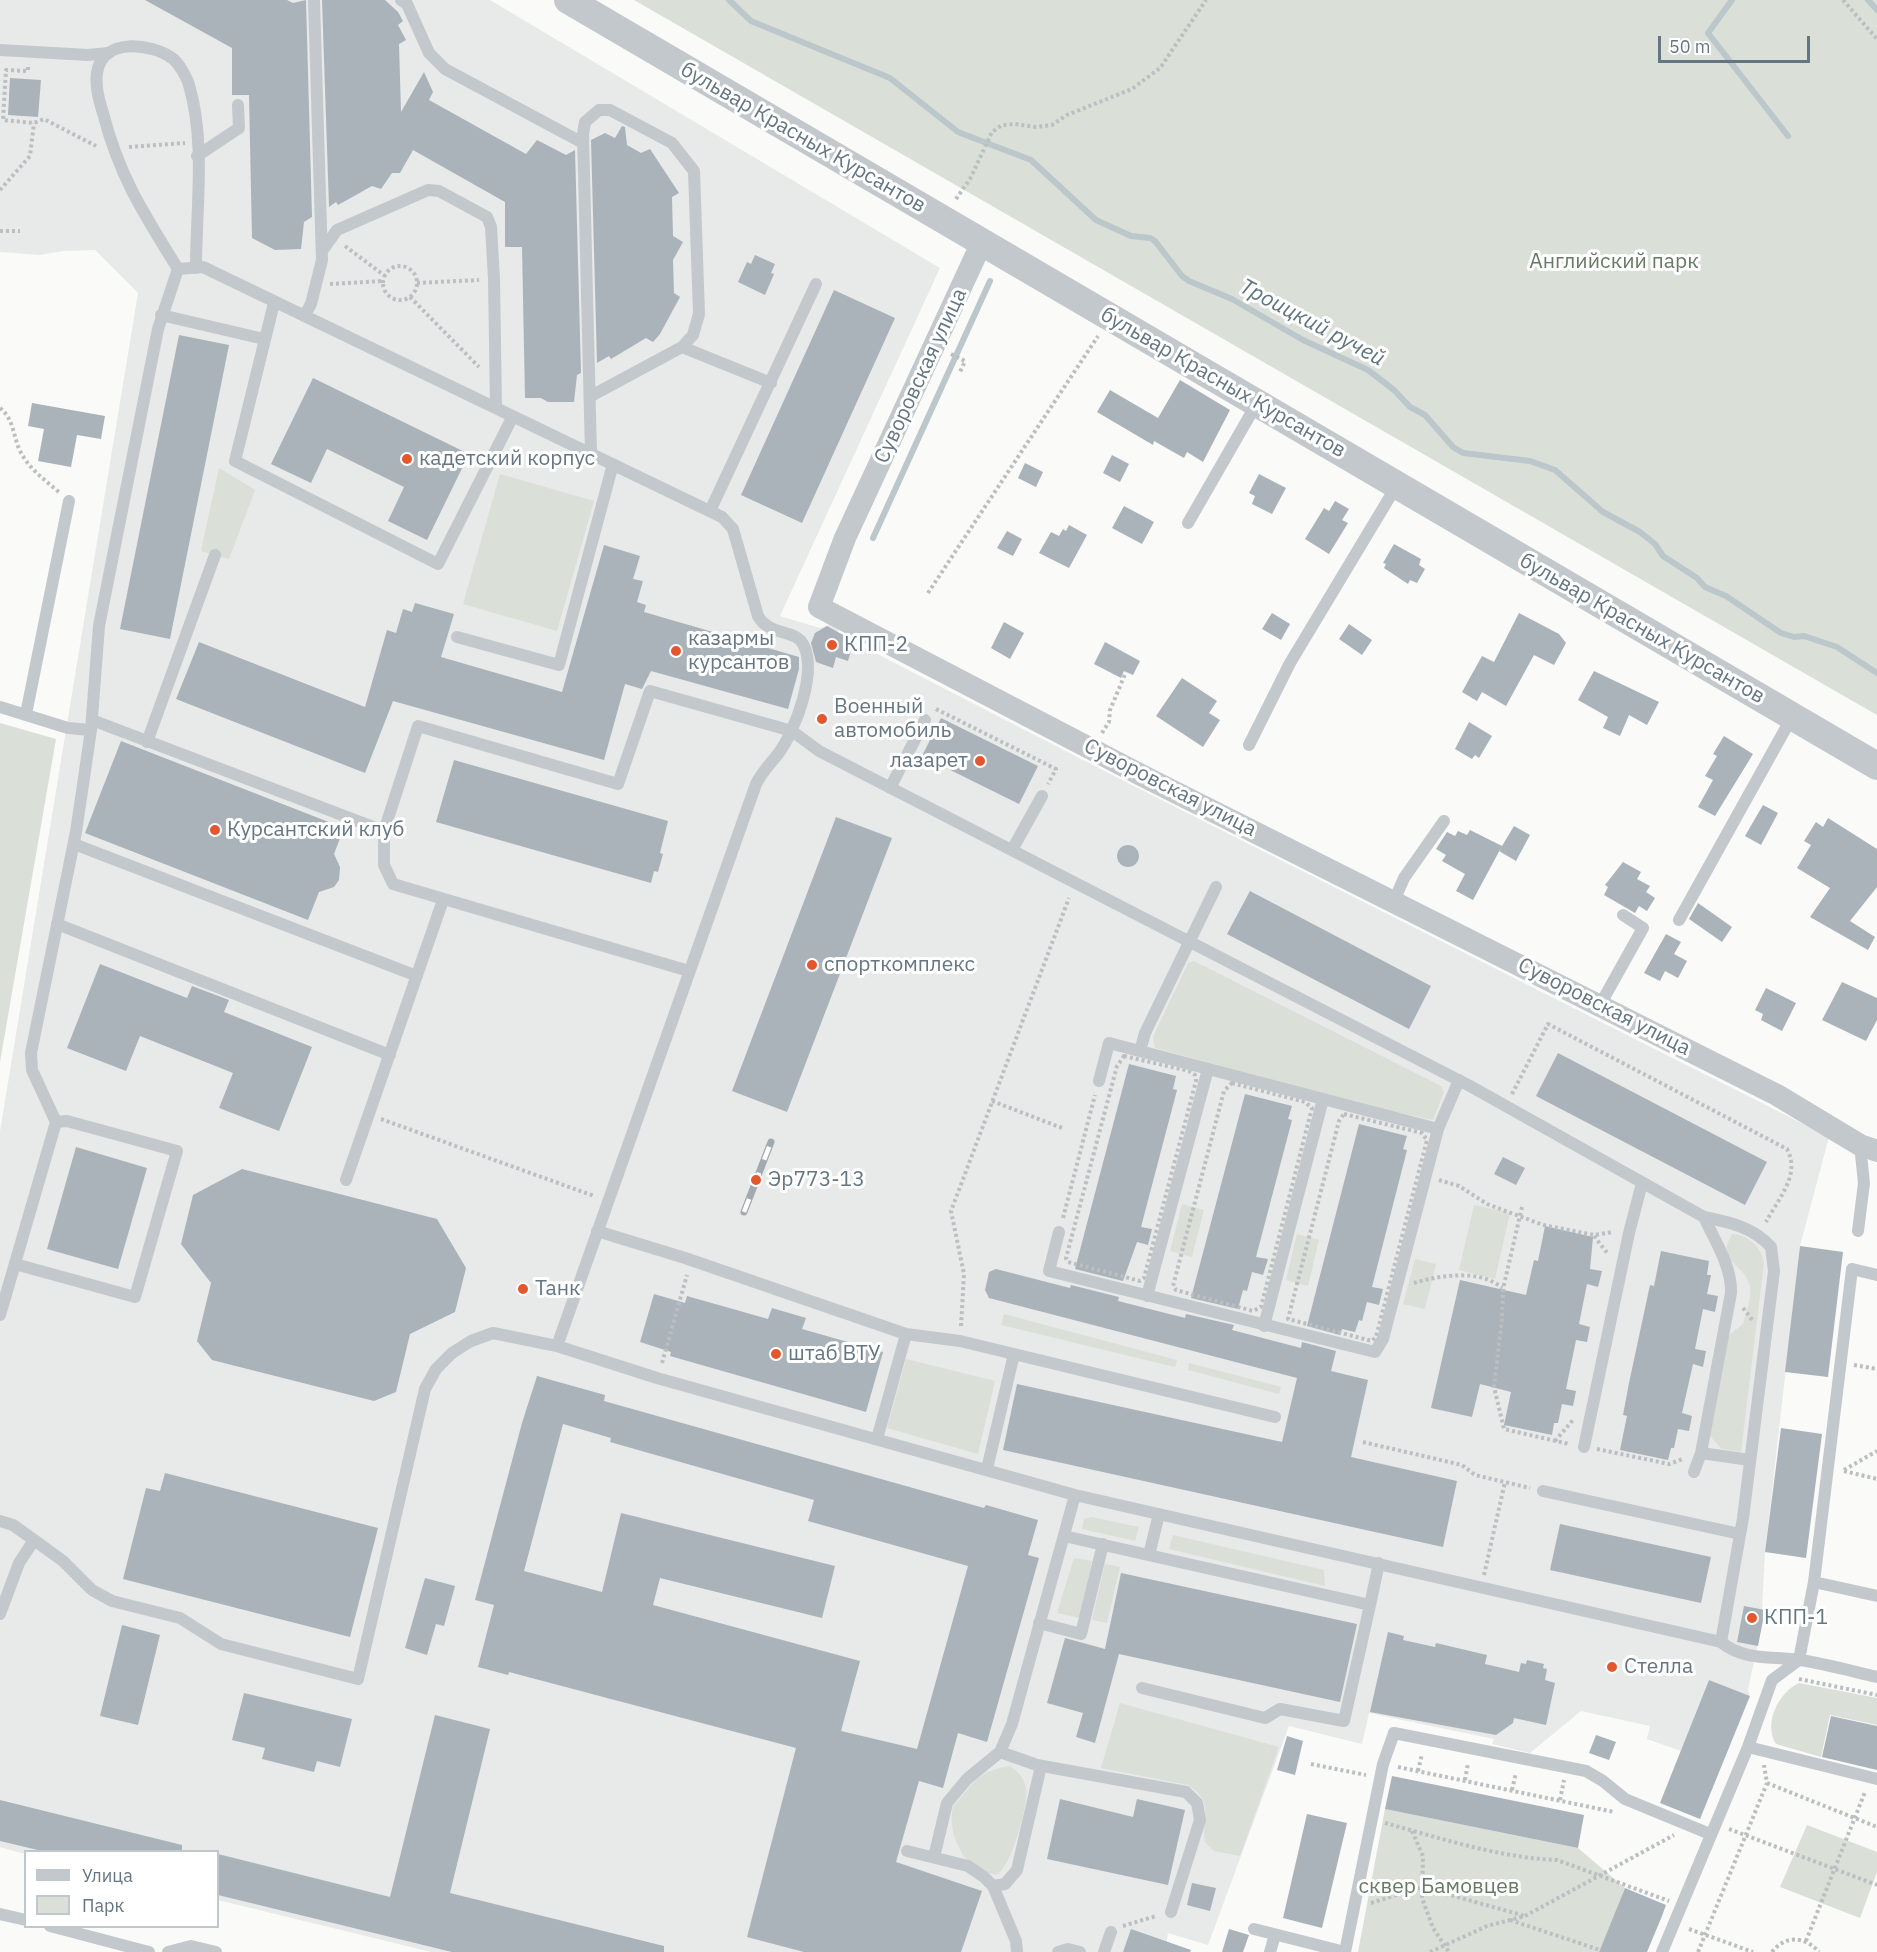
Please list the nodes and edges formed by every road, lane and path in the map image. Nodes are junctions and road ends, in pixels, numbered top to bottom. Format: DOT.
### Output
graph roads {
  1 [pos="314,0"];
  2 [pos="401,0"];
  3 [pos="568,0"];
  4 [pos="1206,0"];
  5 [pos="1843,0"];
  6 [pos="1877,39"];
  7 [pos="0,50"];
  8 [pos="28,52"];
  9 [pos="109,53"];
  10 [pos="238,105"];
  11 [pos="2,121"];
  12 [pos="34,123"];
  13 [pos="197,142"];
  14 [pos="583,143"];
  15 [pos="111,147"];
  16 [pos="197,156"];
  17 [pos="0,190"];
  18 [pos="957,198"];
  19 [pos="0,231"];
  20 [pos="20,231"];
  21 [pos="332,237"];
  22 [pos="982,242"];
  23 [pos="322,251"];
  24 [pos="196,268"];
  25 [pos="178,269"];
  26 [pos="384,278"];
  27 [pos="494,279"];
  28 [pos="417,283"];
  29 [pos="816,284"];
  30 [pos="316,285"];
  31 [pos="410,297"];
  32 [pos="274,303"];
  33 [pos="161,315"];
  34 [pos="304,316"];
  35 [pos="1103,328"];
  36 [pos="264,339"];
  37 [pos="682,347"];
  38 [pos="959,358"];
  39 [pos="960,372"];
  40 [pos="495,383"];
  41 [pos="771,383"];
  42 [pos="591,396"];
  43 [pos="1257,403"];
  44 [pos="0,408"];
  45 [pos="496,408"];
  46 [pos="513,416"];
  47 [pos="591,453"];
  48 [pos="613,464"];
  49 [pos="1397,485"];
  50 [pos="69,501"];
  51 [pos="710,511"];
  52 [pos="1188,523"];
  53 [pos="215,555"];
  54 [pos="928,593"];
  55 [pos="457,636"];
  56 [pos="1126,672"];
  57 [pos="0,707"];
  58 [pos="26,714"];
  59 [pos="1792,717"];
  60 [pos="925,720"];
  61 [pos="91,725"];
  62 [pos="792,731"];
  63 [pos="147,742"];
  64 [pos="1249,745"];
  65 [pos="1093,750"];
  66 [pos="1877,766"];
  67 [pos="890,788"];
  68 [pos="1042,796"];
  69 [pos="1444,821"];
  70 [pos="384,831"];
  71 [pos="74,844"];
  72 [pos="1012,850"];
  73 [pos="1075,882"];
  74 [pos="1216,887"];
  75 [pos="443,900"];
  76 [pos="1394,901"];
  77 [pos="1623,915"];
  78 [pos="1679,920"];
  79 [pos="57,924"];
  80 [pos="1190,941"];
  81 [pos="689,971"];
  82 [pos="417,976"];
  83 [pos="1599,1005"];
  84 [pos="1140,1051"];
  85 [pos="390,1055"];
  86 [pos="1208,1069"];
  87 [pos="1458,1080"];
  88 [pos="1099,1081"];
  89 [pos="1196,1081"];
  90 [pos="1323,1099"];
  91 [pos="992,1101"];
  92 [pos="1506,1105"];
  93 [pos="1311,1114"];
  94 [pos="369,1115"];
  95 [pos="56,1122"];
  96 [pos="1062,1128"];
  97 [pos="1438,1129"];
  98 [pos="1869,1148"];
  99 [pos="1422,1175"];
  100 [pos="346,1180"];
  101 [pos="1642,1184"];
  102 [pos="597,1197"];
  103 [pos="1522,1207"];
  104 [pos="1521,1215"];
  105 [pos="1704,1217"];
  106 [pos="597,1231"];
  107 [pos="1858,1231"];
  108 [pos="1059,1232"];
  109 [pos="1612,1232"];
  110 [pos="1594,1235"];
  111 [pos="1758,1236"];
  112 [pos="1610,1256"];
  113 [pos="692,1261"];
  114 [pos="15,1264"];
  115 [pos="1877,1275"];
  116 [pos="1731,1293"];
  117 [pos="1391,1294"];
  118 [pos="1147,1296"];
  119 [pos="0,1315"];
  120 [pos="1380,1322"];
  121 [pos="1264,1326"];
  122 [pos="1371,1328"];
  123 [pos="1365,1330"];
  124 [pos="906,1334"];
  125 [pos="1348,1335"];
  126 [pos="960,1341"];
  127 [pos="1765,1342"];
  128 [pos="556,1346"];
  129 [pos="1014,1354"];
  130 [pos="1842,1363"];
  131 [pos="1877,1369"];
  132 [pos="657,1378"];
  133 [pos="1275,1417"];
  134 [pos="877,1439"];
  135 [pos="1363,1442"];
  136 [pos="1584,1447"];
  137 [pos="1877,1451"];
  138 [pos="1701,1453"];
  139 [pos="1750,1460"];
  140 [pos="1828,1468"];
  141 [pos="987,1469"];
  142 [pos="1844,1471"];
  143 [pos="1694,1472"];
  144 [pos="1877,1479"];
  145 [pos="1505,1482"];
  146 [pos="1543,1491"];
  147 [pos="1075,1495"];
  148 [pos="1159,1514"];
  149 [pos="0,1521"];
  150 [pos="1740,1534"];
  151 [pos="1064,1536"];
  152 [pos="34,1539"];
  153 [pos="1102,1544"];
  154 [pos="1149,1555"];
  155 [pos="1379,1563"];
  156 [pos="1814,1582"];
  157 [pos="1481,1587"];
  158 [pos="1877,1596"];
  159 [pos="1370,1605"];
  160 [pos="0,1614"];
  161 [pos="1039,1623"];
  162 [pos="1721,1642"];
  163 [pos="1799,1660"];
  164 [pos="1783,1673"];
  165 [pos="1877,1677"];
  166 [pos="1142,1688"];
  167 [pos="1877,1695"];
  168 [pos="1748,1747"];
  169 [pos="1000,1752"];
  170 [pos="1762,1752"];
  171 [pos="1311,1764"];
  172 [pos="1383,1764"];
  173 [pos="1041,1766"];
  174 [pos="1380,1778"];
  175 [pos="1874,1778"];
  176 [pos="1767,1784"];
  177 [pos="1625,1815"];
  178 [pos="1855,1818"];
  179 [pos="1373,1819"];
  180 [pos="1877,1827"];
  181 [pos="1669,1828"];
  182 [pos="1713,1829"];
  183 [pos="1412,1830"];
  184 [pos="1746,1835"];
  185 [pos="907,1851"];
  186 [pos="934,1857"];
  187 [pos="1835,1869"];
  188 [pos="1602,1875"];
  189 [pos="1877,1885"];
  190 [pos="993,1886"];
  191 [pos="1422,1887"];
  192 [pos="1681,1906"];
  193 [pos="1356,1908"];
  194 [pos="1172,1912"];
  195 [pos="0,1914"];
  196 [pos="1525,1916"];
  197 [pos="24,1920"];
  198 [pos="1510,1920"];
  199 [pos="1674,1924"];
  200 [pos="58,1928"];
  201 [pos="1254,1929"];
  202 [pos="1111,1932"];
  203 [pos="1275,1935"];
  204 [pos="1705,1935"];
  205 [pos="1806,1941"];
  206 [pos="1444,1945"];
  207 [pos="1600,1950"];
  208 [pos="172,1951"];
  209 [pos="149,1952"];
  210 [pos="216,1952"];
  211 [pos="1017,1952"];
  212 [pos="1058,1952"];
  213 [pos="1080,1952"];
  214 [pos="1104,1952"];
  215 [pos="1270,1952"];
  216 [pos="1345,1952"];
  217 [pos="1430,1952"];
  218 [pos="1449,1952"];
  219 [pos="1662,1952"];
  220 [pos="1698,1952"];
  221 [pos="1753,1952"];
  222 [pos="1772,1952"];
  223 [pos="1819,1952"];
  1 -- 23 [label="lane"];
  2 -- 14 [label="lane"];
  3 -- 22 [label="street, бульвар Красных Курсантов"];
  4 -- 18 [label="path"];
  5 -- 6 [label="path"];
  7 -- 8 [label="lane"];
  8 -- 9 [label="lane"];
  8 -- 11 [label="path"];
  9 -- 13 [label="lane"];
  9 -- 15 [label="lane"];
  10 -- 16 [label="lane"];
  11 -- 12 [label="path"];
  12 -- 15 [label="path"];
  12 -- 17 [label="path"];
  13 -- 15 [label="path"];
  13 -- 16 [label="lane"];
  14 -- 37 [label="lane"];
  14 -- 42 [label="lane"];
  15 -- 25 [label="lane"];
  16 -- 24 [label="lane"];
  19 -- 20 [label="path"];
  21 -- 23 [label="lane"];
  21 -- 26 [label="path"];
  21 -- 27 [label="lane"];
  22 -- 43 [label="street, бульвар Красных Курсантов"];
  22 -- 65 [label="street, Суворовская улица"];
  23 -- 30 [label="lane"];
  24 -- 25 [label="lane"];
  24 -- 32 [label="lane"];
  25 -- 33 [label="lane"];
  26 -- 28 [label="path"];
  26 -- 30 [label="path"];
  26 -- 31 [label="path"];
  27 -- 28 [label="path"];
  27 -- 40 [label="lane"];
  28 -- 31 [label="path"];
  29 -- 41 [label="lane"];
  30 -- 34 [label="lane"];
  31 -- 40 [label="path"];
  32 -- 34 [label="lane"];
  32 -- 36 [label="lane"];
  33 -- 36 [label="lane"];
  33 -- 61 [label="lane"];
  34 -- 45 [label="lane"];
  35 -- 54 [label="path"];
  36 -- 46 [label="lane"];
  37 -- 41 [label="lane"];
  37 -- 42 [label="lane"];
  38 -- 39 [label="path"];
  40 -- 45 [label="lane"];
  41 -- 51 [label="lane"];
  42 -- 47 [label="lane"];
  43 -- 49 [label="street, бульвар Красных Курсантов"];
  43 -- 52 [label="lane"];
  44 -- 50 [label="path"];
  45 -- 46 [label="lane"];
  46 -- 47 [label="lane"];
  47 -- 48 [label="lane"];
  48 -- 51 [label="lane"];
  48 -- 55 [label="lane"];
  49 -- 59 [label="street, бульвар Красных Курсантов"];
  49 -- 64 [label="lane"];
  50 -- 58 [label="lane"];
  51 -- 62 [label="lane"];
  53 -- 63 [label="lane"];
  56 -- 65 [label="path"];
  57 -- 58 [label="lane"];
  58 -- 61 [label="lane"];
  59 -- 66 [label="street, бульвар Красных Курсантов"];
  59 -- 78 [label="lane"];
  60 -- 67 [label="lane"];
  60 -- 68 [label="path"];
  61 -- 63 [label="lane"];
  61 -- 71 [label="lane"];
  62 -- 67 [label="lane"];
  62 -- 70 [label="lane"];
  62 -- 81 [label="lane"];
  63 -- 70 [label="lane"];
  65 -- 76 [label="street, Суворовская улица"];
  67 -- 72 [label="lane"];
  68 -- 72 [label="lane"];
  69 -- 76 [label="lane"];
  70 -- 75 [label="lane"];
  71 -- 79 [label="lane"];
  71 -- 82 [label="lane"];
  72 -- 73 [label="lane"];
  73 -- 80 [label="lane"];
  73 -- 91 [label="path"];
  74 -- 80 [label="lane"];
  75 -- 81 [label="lane"];
  75 -- 82 [label="lane"];
  76 -- 83 [label="street, Суворовская улица"];
  77 -- 83 [label="lane"];
  79 -- 85 [label="lane"];
  79 -- 95 [label="lane"];
  80 -- 84 [label="lane"];
  80 -- 87 [label="lane"];
  81 -- 106 [label="lane"];
  82 -- 85 [label="lane"];
  83 -- 98 [label="street, Суворовская улица"];
  84 -- 86 [label="lane"];
  84 -- 88 [label="lane"];
  85 -- 94 [label="lane"];
  86 -- 90 [label="lane"];
  86 -- 118 [label="lane"];
  87 -- 92 [label="lane"];
  87 -- 97 [label="lane"];
  88 -- 108 [label="path"];
  89 -- 89 [label="path"];
  90 -- 97 [label="lane"];
  90 -- 121 [label="lane"];
  91 -- 96 [label="path"];
  91 -- 126 [label="path"];
  92 -- 101 [label="lane"];
  92 -- 111 [label="path"];
  93 -- 93 [label="path"];
  94 -- 100 [label="lane"];
  94 -- 102 [label="path"];
  95 -- 114 [label="lane"];
  95 -- 114 [label="lane"];
  97 -- 99 [label="lane"];
  98 -- 107 [label="lane"];
  99 -- 104 [label="path"];
  99 -- 117 [label="lane"];
  99 -- 117 [label="path"];
  99 -- 125 [label="path"];
  101 -- 105 [label="lane"];
  101 -- 136 [label="lane"];
  103 -- 104 [label="path"];
  104 -- 110 [label="path"];
  104 -- 117 [label="path"];
  105 -- 111 [label="lane"];
  105 -- 116 [label="lane"];
  106 -- 113 [label="lane"];
  106 -- 128 [label="lane"];
  108 -- 118 [label="lane"];
  109 -- 110 [label="path"];
  110 -- 112 [label="path"];
  111 -- 127 [label="lane"];
  113 -- 124 [label="lane"];
  113 -- 132 [label="path"];
  114 -- 119 [label="lane"];
  115 -- 130 [label="lane"];
  116 -- 127 [label="path"];
  116 -- 138 [label="lane"];
  117 -- 120 [label="path"];
  117 -- 121 [label="lane"];
  118 -- 121 [label="lane"];
  120 -- 122 [label="path"];
  120 -- 125 [label="path"];
  123 -- 125 [label="path"];
  124 -- 126 [label="lane"];
  124 -- 134 [label="lane"];
  126 -- 129 [label="lane"];
  127 -- 139 [label="lane"];
  128 -- 132 [label="lane"];
  128 -- 152 [label="lane"];
  129 -- 133 [label="lane"];
  129 -- 141 [label="lane"];
  130 -- 131 [label="path"];
  130 -- 140 [label="lane"];
  132 -- 134 [label="lane"];
  134 -- 141 [label="lane"];
  135 -- 145 [label="path"];
  137 -- 142 [label="path"];
  138 -- 139 [label="lane"];
  138 -- 143 [label="lane"];
  139 -- 150 [label="lane"];
  140 -- 142 [label="path"];
  140 -- 156 [label="lane"];
  141 -- 147 [label="lane"];
  142 -- 144 [label="path"];
  145 -- 146 [label="path"];
  145 -- 157 [label="path"];
  146 -- 150 [label="lane"];
  147 -- 148 [label="lane"];
  147 -- 151 [label="lane"];
  148 -- 154 [label="lane"];
  148 -- 155 [label="lane"];
  149 -- 152 [label="lane"];
  150 -- 162 [label="lane"];
  151 -- 153 [label="lane"];
  151 -- 161 [label="lane"];
  152 -- 160 [label="lane"];
  153 -- 154 [label="lane"];
  153 -- 161 [label="lane"];
  154 -- 159 [label="lane"];
  155 -- 157 [label="lane"];
  155 -- 159 [label="lane"];
  156 -- 158 [label="lane"];
  156 -- 163 [label="lane"];
  157 -- 162 [label="lane"];
  159 -- 166 [label="lane"];
  161 -- 169 [label="lane"];
  162 -- 163 [label="lane"];
  163 -- 164 [label="lane"];
  163 -- 165 [label="lane"];
  164 -- 167 [label="path"];
  164 -- 168 [label="lane"];
  168 -- 170 [label="lane"];
  168 -- 182 [label="lane"];
  169 -- 173 [label="lane"];
  169 -- 186 [label="lane"];
  170 -- 175 [label="lane"];
  170 -- 176 [label="path"];
  171 -- 174 [label="path"];
  172 -- 174 [label="lane"];
  172 -- 177 [label="path"];
  172 -- 182 [label="lane"];
  173 -- 190 [label="lane"];
  173 -- 194 [label="lane"];
  174 -- 179 [label="lane"];
  175 -- 178 [label="path"];
  176 -- 178 [label="path"];
  176 -- 184 [label="path"];
  178 -- 180 [label="path"];
  178 -- 187 [label="path"];
  179 -- 183 [label="path"];
  179 -- 193 [label="lane"];
  181 -- 188 [label="path"];
  182 -- 184 [label="path"];
  182 -- 192 [label="lane"];
  183 -- 188 [label="path"];
  183 -- 191 [label="path"];
  184 -- 187 [label="path"];
  184 -- 204 [label="path"];
  185 -- 186 [label="lane"];
  186 -- 190 [label="lane"];
  187 -- 189 [label="path"];
  187 -- 205 [label="path"];
  188 -- 192 [label="path"];
  188 -- 196 [label="path"];
  190 -- 211 [label="lane"];
  191 -- 193 [label="path"];
  191 -- 196 [label="path"];
  191 -- 206 [label="path"];
  192 -- 199 [label="lane"];
  193 -- 216 [label="lane"];
  194 -- 202 [label="path"];
  195 -- 197 [label="lane"];
  196 -- 198 [label="path"];
  198 -- 206 [label="path"];
  198 -- 207 [label="path"];
  199 -- 204 [label="path"];
  199 -- 219 [label="lane"];
  200 -- 209 [label="lane"];
  201 -- 203 [label="lane"];
  202 -- 214 [label="lane"];
  203 -- 215 [label="lane"];
  203 -- 216 [label="lane"];
  204 -- 220 [label="path"];
  204 -- 221 [label="path"];
  205 -- 222 [label="path"];
  205 -- 223 [label="path"];
  206 -- 217 [label="path"];
  206 -- 218 [label="path"];
  208 -- 210 [label="lane"];
  212 -- 213 [label="lane"];
}
